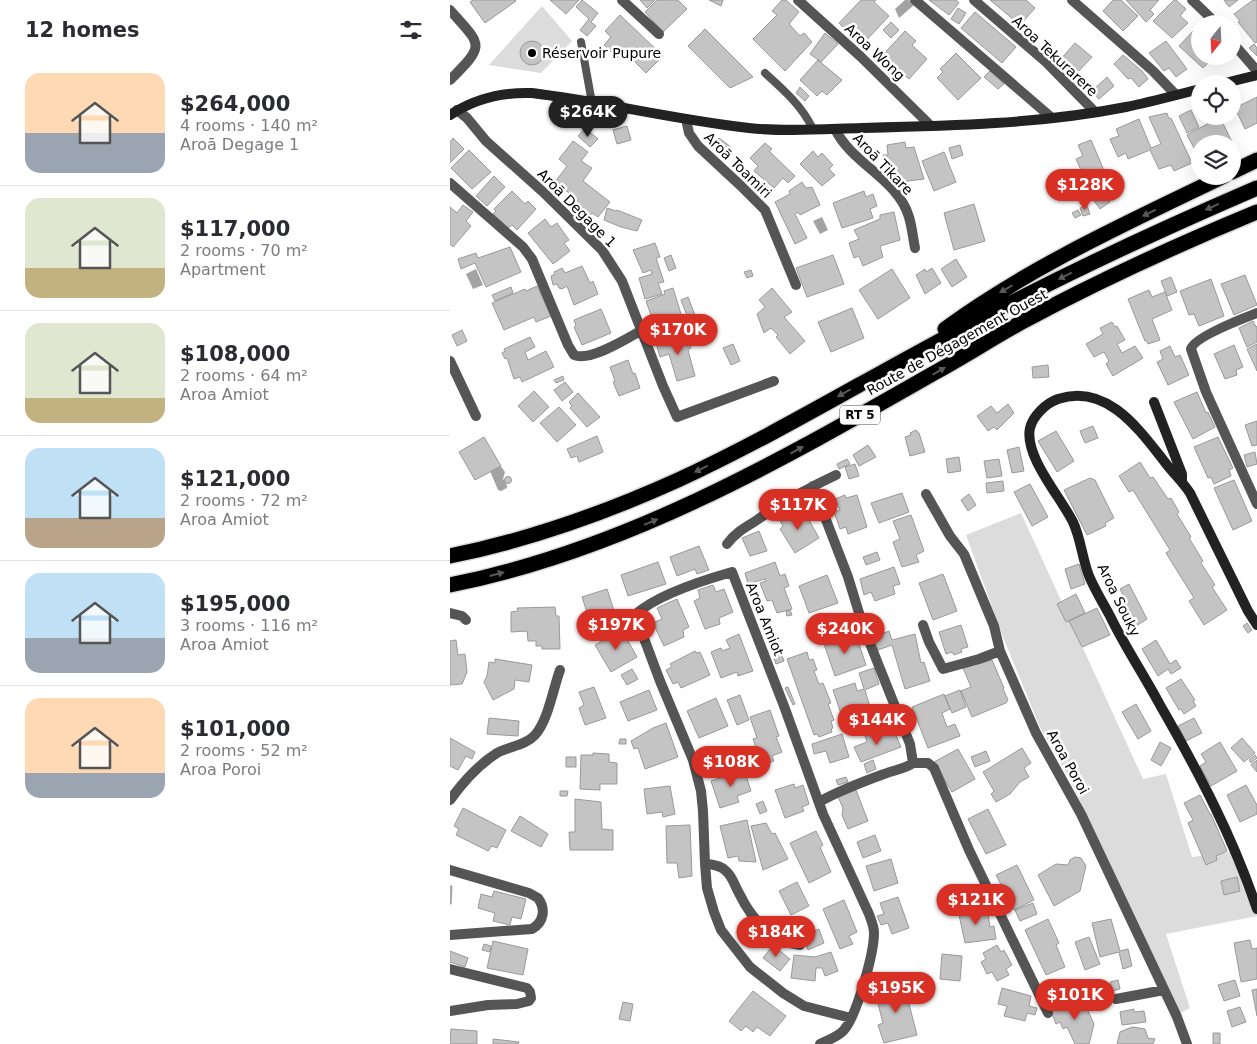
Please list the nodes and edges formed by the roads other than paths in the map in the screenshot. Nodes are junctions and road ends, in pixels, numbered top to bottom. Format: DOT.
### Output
graph roads {
  1 [pos="622,0"];
  2 [pos="798,0"];
  3 [pos="915,0"];
  4 [pos="974,0"];
  5 [pos="1072,0"];
  6 [pos="1192,0"];
  7 [pos="450,10"];
  8 [pos="1208,15"];
  9 [pos="659,34"];
  10 [pos="581,42"];
  11 [pos="1241,52"];
  12 [pos="1257,71"];
  13 [pos="765,73"];
  14 [pos="1257,75"];
  15 [pos="1241,79"];
  16 [pos="450,80"];
  17 [pos="1191,91"];
  18 [pos="1176,95"];
  19 [pos="592,103"];
  20 [pos="452,109"];
  21 [pos="1095,112"];
  22 [pos="1052,118"];
  23 [pos="686,119"];
  24 [pos="932,126"];
  25 [pos="813,129"];
  26 [pos="835,130"];
  27 [pos="1257,160"];
  28 [pos="1241,168"];
  29 [pos="450,183"];
  30 [pos="1206,185"];
  31 [pos="1257,188"];
  32 [pos="1257,212"];
  33 [pos="915,248"];
  34 [pos="796,285"];
  35 [pos="1257,313"];
  36 [pos="642,330"];
  37 [pos="910,357"];
  38 [pos="450,361"];
  39 [pos="774,381"];
  40 [pos="1154,402"];
  41 [pos="476,416"];
  42 [pos="836,474"];
  43 [pos="1182,481"];
  44 [pos="813,486"];
  45 [pos="926,494"];
  46 [pos="1257,504"];
  47 [pos="727,544"];
  48 [pos="450,556"];
  49 [pos="450,585"];
  50 [pos="450,613"];
  51 [pos="466,620"];
  52 [pos="922,625"];
  53 [pos="1257,625"];
  54 [pos="1000,651"];
  55 [pos="560,670"];
  56 [pos="913,763"];
  57 [pos="450,800"];
  58 [pos="819,802"];
  59 [pos="705,862"];
  60 [pos="450,870"];
  61 [pos="1257,909"];
  62 [pos="450,935"];
  63 [pos="800,945"];
  64 [pos="450,969"];
  65 [pos="1164,990"];
  66 [pos="1116,999"];
  67 [pos="450,1011"];
  68 [pos="1048,1014"];
  69 [pos="850,1018"];
  70 [pos="820,1044"];
  71 [pos="1187,1044"];
  1 -- 9 [label="street"];
  2 -- 24 [label="street, Aroa Wong"];
  3 -- 22 [label="street"];
  4 -- 21 [label="street, Aroa Tekurarere"];
  5 -- 18 [label="street"];
  6 -- 8 [label="street"];
  7 -- 16 [label="street"];
  10 -- 19 [label="lane"];
  11 -- 12 [label="street"];
  13 -- 25 [label="lane"];
  14 -- 15 [label="street"];
  17 -- 18 [label="street"];
  18 -- 21 [label="street"];
  19 -- 20 [label="street"];
  19 -- 23 [label="street"];
  20 -- 36 [label="street, Aroā Degage 1"];
  21 -- 22 [label="street"];
  22 -- 24 [label="street"];
  23 -- 25 [label="street"];
  23 -- 34 [label="street, Aroā Toamiri"];
  24 -- 26 [label="street"];
  25 -- 26 [label="street"];
  26 -- 33 [label="street, Aroā Tikare"];
  27 -- 28 [label="highway"];
  29 -- 36 [label="street"];
  30 -- 37 [label="highway, one-way"];
  31 -- 37 [label="highway, Route de Dégagement Ouest / RT 5, one-way"];
  49 -- 32 [label="highway, Route de Dégagement Ouest / RT 5, one-way"];
  35 -- 46 [label="street"];
  36 -- 39 [label="street, Aroā Degage 1"];
  37 -- 48 [label="highway, Route de Dégagement Ouest / RT 5, one-way"];
  38 -- 41 [label="street"];
  40 -- 43 [label="street"];
  42 -- 44 [label="street"];
  43 -- 53 [label="street"];
  43 -- 61 [label="street, Aroa Souky"];
  44 -- 47 [label="street"];
  44 -- 56 [label="street"];
  45 -- 54 [label="street, Aroa Poroi"];
  50 -- 51 [label="street"];
  52 -- 54 [label="street"];
  54 -- 65 [label="street, Aroa Poroi"];
  55 -- 57 [label="street"];
  56 -- 58 [label="street"];
  56 -- 68 [label="street"];
  58 -- 59 [label="street, Aroa Amiot"];
  58 -- 69 [label="street, Aroa Amiot"];
  59 -- 63 [label="street"];
  59 -- 69 [label="street, Aroa Amiot"];
  60 -- 62 [label="street"];
  64 -- 67 [label="street"];
  65 -- 66 [label="street"];
  65 -- 71 [label="street, Aroa Poroi"];
  69 -- 70 [label="street, Aroa Amiot"];
}
